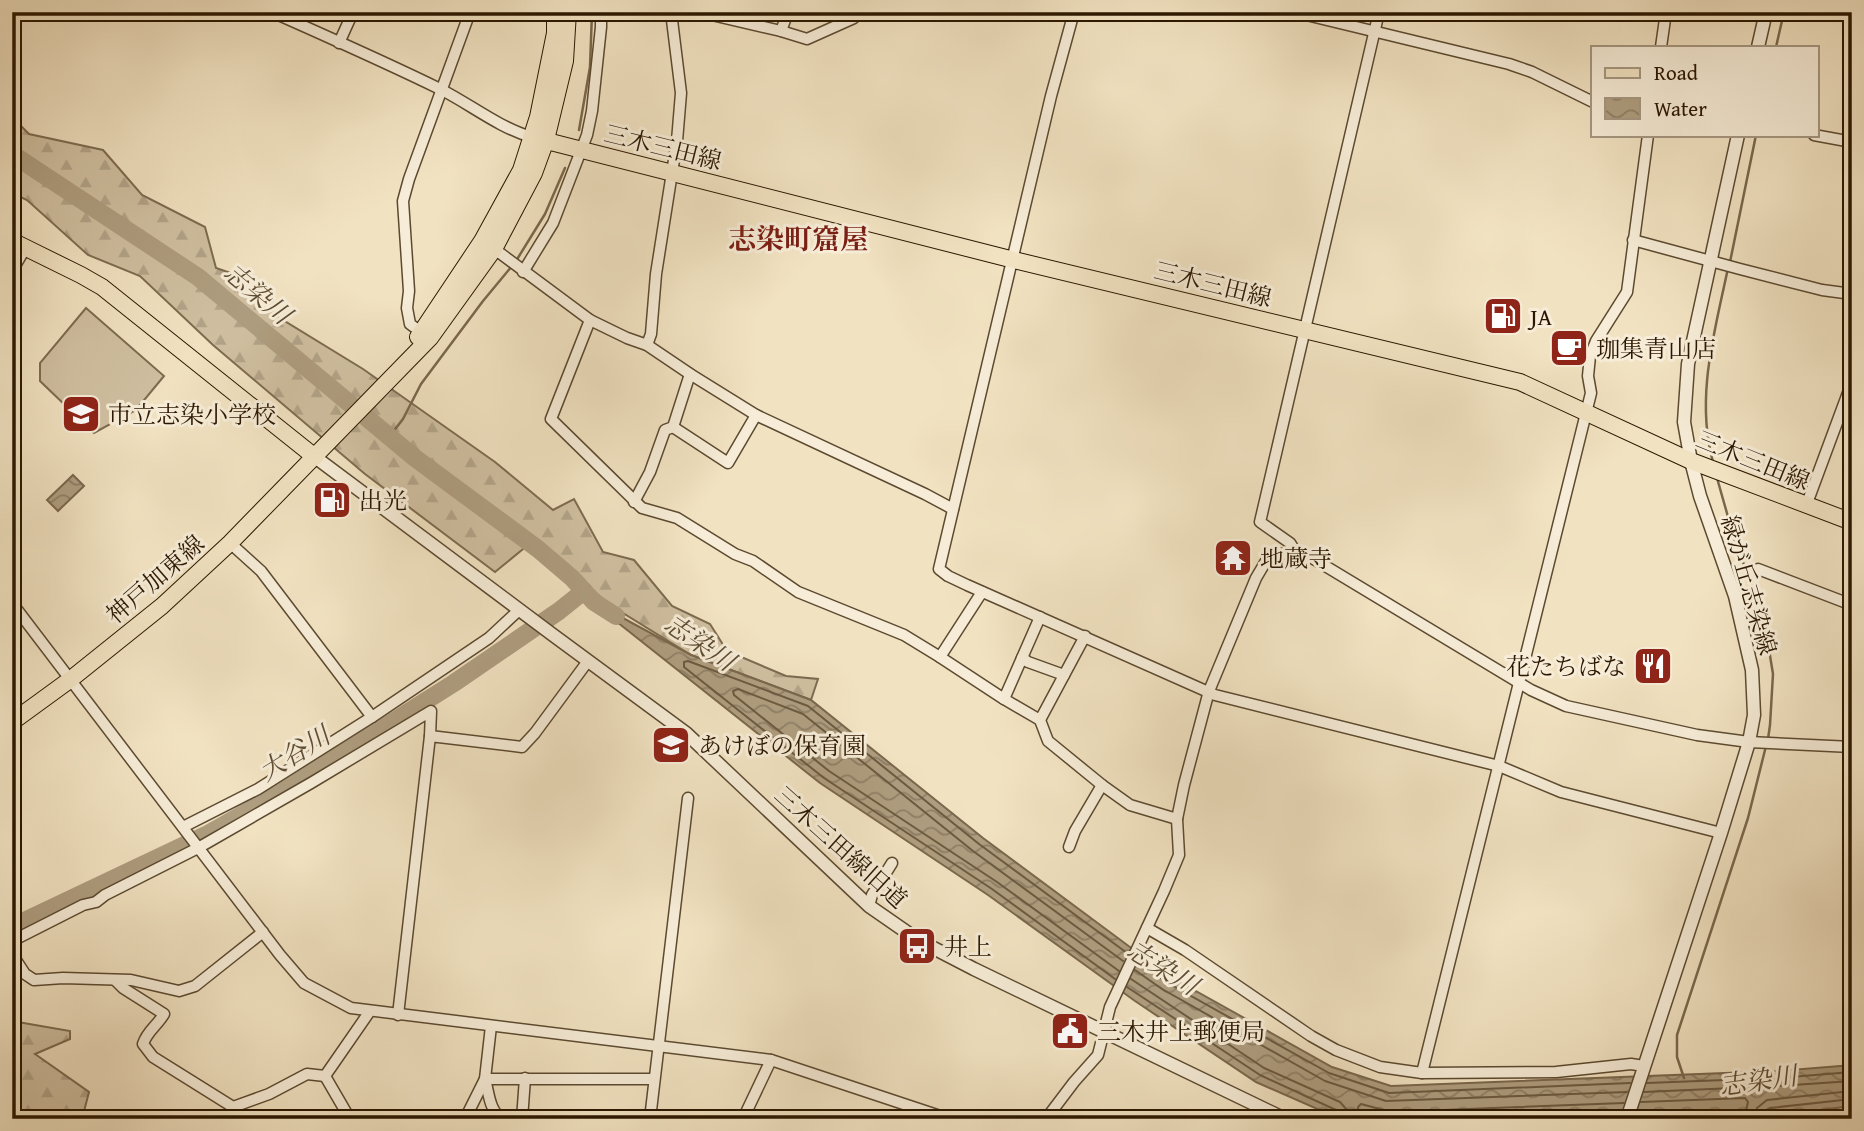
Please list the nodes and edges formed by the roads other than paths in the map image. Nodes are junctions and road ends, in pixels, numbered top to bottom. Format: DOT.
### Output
graph roads {
  1 [pos="272,12"];
  2 [pos="353,12"];
  3 [pos="470,12"];
  4 [pos="555,12"];
  5 [pos="568,12"];
  6 [pos="601,12"];
  7 [pos="671,12"];
  8 [pos="699,12"];
  9 [pos="788,12"];
  10 [pos="1074,12"];
  11 [pos="1294,12"];
  12 [pos="1379,12"];
  13 [pos="1666,12"];
  14 [pos="1766,12"];
  15 [pos="854,18"];
  16 [pos="781,31"];
  17 [pos="1374,33"];
  18 [pos="339,43"];
  19 [pos="1661,46"];
  20 [pos="1758,46"];
  21 [pos="442,90"];
  22 [pos="1591,101"];
  23 [pos="1648,136"];
  24 [pos="1738,136"];
  25 [pos="1818,136"];
  26 [pos="539,138"];
  27 [pos="1852,142"];
  28 [pos="582,150"];
  29 [pos="672,172"];
  30 [pos="1633,240"];
  31 [pos="19,244"];
  32 [pos="488,245"];
  33 [pos="1014,260"];
  34 [pos="1710,261"];
  35 [pos="12,271"];
  36 [pos="521,271"];
  37 [pos="1852,293"];
  38 [pos="590,320"];
  39 [pos="1304,330"];
  40 [pos="425,335"];
  41 [pos="647,345"];
  42 [pos="690,374"];
  43 [pos="1852,382"];
  44 [pos="1586,412"];
  45 [pos="756,415"];
  46 [pos="673,427"];
  47 [pos="315,457"];
  48 [pos="1691,461"];
  49 [pos="634,502"];
  50 [pos="1805,506"];
  51 [pos="953,509"];
  52 [pos="1852,522"];
  53 [pos="230,543"];
  54 [pos="1294,551"];
  55 [pos="1758,569"];
  56 [pos="982,592"];
  57 [pos="12,603"];
  58 [pos="1852,605"];
  59 [pos="519,610"];
  60 [pos="1040,617"];
  61 [pos="1085,636"];
  62 [pos="940,657"];
  63 [pos="1022,658"];
  64 [pos="588,661"];
  65 [pos="1064,675"];
  66 [pos="71,679"];
  67 [pos="1518,681"];
  68 [pos="1209,691"];
  69 [pos="1004,699"];
  70 [pos="372,717"];
  71 [pos="1040,720"];
  72 [pos="12,722"];
  73 [pos="430,736"];
  74 [pos="1749,742"];
  75 [pos="1851,745"];
  76 [pos="1499,766"];
  77 [pos="1102,785"];
  78 [pos="688,798"];
  79 [pos="1177,819"];
  80 [pos="183,827"];
  81 [pos="1721,833"];
  82 [pos="1069,847"];
  83 [pos="198,848"];
  84 [pos="892,863"];
  85 [pos="869,906"];
  86 [pos="1147,928"];
  87 [pos="263,932"];
  88 [pos="12,942"];
  89 [pos="12,954"];
  90 [pos="115,981"];
  91 [pos="370,1011"];
  92 [pos="398,1015"];
  93 [pos="491,1026"];
  94 [pos="1103,1030"];
  95 [pos="658,1046"];
  96 [pos="771,1060"];
  97 [pos="1644,1066"];
  98 [pos="1422,1073"];
  99 [pos="325,1076"];
  100 [pos="525,1077"];
  101 [pos="485,1079"];
  102 [pos="653,1079"];
  103 [pos="947,1118"];
  104 [pos="350,1119"];
  105 [pos="465,1119"];
  106 [pos="502,1119"];
  107 [pos="522,1119"];
  108 [pos="650,1119"];
  109 [pos="743,1119"];
  110 [pos="1046,1119"];
  111 [pos="1285,1119"];
  112 [pos="1626,1119"];
  1 -- 18 [label="street"];
  2 -- 18 [label="street"];
  3 -- 21 [label="street"];
  4 -- 26 [label="main road"];
  5 -- 26 [label="main road"];
  6 -- 28 [label="street"];
  7 -- 29 [label="street"];
  8 -- 16 [label="street"];
  9 -- 16 [label="street"];
  10 -- 33 [label="street"];
  11 -- 17 [label="street"];
  12 -- 17 [label="street"];
  13 -- 19 [label="street"];
  14 -- 20 [label="street"];
  15 -- 16 [label="street"];
  17 -- 22 [label="street"];
  17 -- 39 [label="street"];
  18 -- 21 [label="street"];
  21 -- 26 [label="street"];
  21 -- 40 [label="street"];
  23 -- 30 [label="street"];
  24 -- 34 [label="street, 緑が丘志染線"];
  25 -- 27 [label="street"];
  26 -- 28 [label="main road, 三木三田線"];
  26 -- 32 [label="main road"];
  28 -- 29 [label="main road, 三木三田線"];
  28 -- 36 [label="street"];
  29 -- 33 [label="main road, 三木三田線"];
  29 -- 41 [label="street"];
  30 -- 34 [label="street"];
  30 -- 44 [label="street"];
  31 -- 35 [label="street"];
  31 -- 47 [label="main road"];
  32 -- 36 [label="street"];
  32 -- 40 [label="main road"];
  33 -- 39 [label="main road, 三木三田線"];
  33 -- 51 [label="street"];
  34 -- 37 [label="street"];
  34 -- 48 [label="street, 緑が丘志染線"];
  36 -- 38 [label="street"];
  38 -- 41 [label="street"];
  38 -- 49 [label="street"];
  39 -- 44 [label="main road, 三木三田線"];
  39 -- 54 [label="street"];
  40 -- 47 [label="main road"];
  41 -- 42 [label="street"];
  42 -- 45 [label="street"];
  42 -- 46 [label="street"];
  43 -- 50 [label="street"];
  44 -- 48 [label="main road, 三木三田線"];
  44 -- 67 [label="street"];
  45 -- 46 [label="street"];
  45 -- 51 [label="street"];
  46 -- 49 [label="street"];
  47 -- 53 [label="main road, 神戸加東線"];
  47 -- 59 [label="street, 三木三田線旧道"];
  48 -- 50 [label="main road, 三木三田線"];
  48 -- 74 [label="street, 緑が丘志染線"];
  49 -- 62 [label="street"];
  50 -- 52 [label="main road, 三木三田線"];
  51 -- 56 [label="street"];
  53 -- 66 [label="main road, 神戸加東線"];
  53 -- 70 [label="street"];
  54 -- 67 [label="street"];
  54 -- 68 [label="street"];
  55 -- 58 [label="street"];
  56 -- 60 [label="street"];
  56 -- 62 [label="street"];
  57 -- 66 [label="street"];
  59 -- 64 [label="street, 三木三田線旧道"];
  59 -- 70 [label="street"];
  60 -- 61 [label="street"];
  60 -- 63 [label="street"];
  61 -- 65 [label="street"];
  61 -- 68 [label="street"];
  62 -- 69 [label="street"];
  63 -- 65 [label="street"];
  63 -- 69 [label="street"];
  64 -- 73 [label="street"];
  64 -- 85 [label="street, 三木三田線旧道"];
  65 -- 71 [label="street"];
  66 -- 72 [label="main road, 神戸加東線"];
  66 -- 80 [label="street"];
  67 -- 74 [label="street"];
  67 -- 76 [label="street"];
  68 -- 76 [label="street"];
  68 -- 79 [label="street"];
  69 -- 71 [label="street"];
  70 -- 80 [label="street"];
  71 -- 77 [label="street"];
  73 -- 83 [label="street"];
  73 -- 92 [label="street"];
  74 -- 75 [label="street"];
  74 -- 81 [label="street, 緑が丘志染線"];
  76 -- 81 [label="street"];
  76 -- 98 [label="street"];
  77 -- 79 [label="street"];
  77 -- 82 [label="street"];
  78 -- 95 [label="street"];
  79 -- 86 [label="street"];
  80 -- 83 [label="street"];
  81 -- 97 [label="street, 緑が丘志染線"];
  83 -- 87 [label="street"];
  83 -- 88 [label="street"];
  84 -- 85 [label="street"];
  85 -- 94 [label="street, 三木三田線旧道"];
  86 -- 94 [label="street"];
  86 -- 98 [label="street"];
  87 -- 90 [label="street"];
  87 -- 91 [label="street"];
  89 -- 90 [label="street"];
  90 -- 99 [label="street"];
  91 -- 92 [label="street"];
  91 -- 99 [label="street"];
  92 -- 93 [label="street"];
  93 -- 95 [label="street"];
  93 -- 101 [label="street"];
  94 -- 110 [label="street"];
  94 -- 111 [label="street, 三木三田線旧道"];
  95 -- 96 [label="street"];
  95 -- 102 [label="street"];
  96 -- 103 [label="street"];
  96 -- 109 [label="street"];
  97 -- 98 [label="street"];
  97 -- 112 [label="street, 緑が丘志染線"];
  99 -- 104 [label="street"];
  100 -- 101 [label="street"];
  100 -- 102 [label="street"];
  100 -- 107 [label="street"];
  101 -- 105 [label="street"];
  101 -- 106 [label="street"];
  102 -- 108 [label="street"];
}
